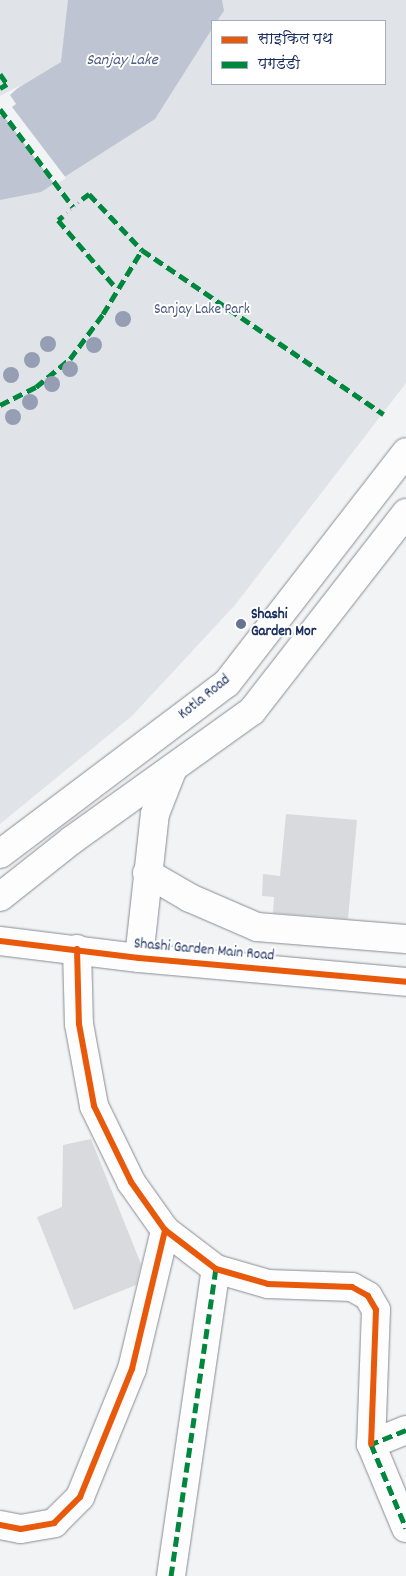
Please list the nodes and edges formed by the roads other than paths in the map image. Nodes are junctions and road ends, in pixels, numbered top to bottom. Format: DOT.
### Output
graph roads {
  1 [pos="406,452"];
  2 [pos="406,513"];
  3 [pos="173,768"];
  4 [pos="0,854"];
  5 [pos="147,873"];
  6 [pos="0,896"];
  7 [pos="406,939"];
  8 [pos="0,941"];
  9 [pos="77,949"];
  10 [pos="139,958"];
  11 [pos="406,982"];
  12 [pos="165,1230"];
  13 [pos="216,1269"];
  14 [pos="406,1430"];
  15 [pos="371,1444"];
  16 [pos="0,1524"];
  17 [pos="406,1528"];
  18 [pos="171,1576"];
  1 -- 4 [label="street, Kotla Road"];
  2 -- 3 [label="street"];
  3 -- 5 [label="street"];
  3 -- 6 [label="street"];
  5 -- 7 [label="street"];
  5 -- 10 [label="street"];
  8 -- 9 [label="street, Shashi Garden Main Road"];
  9 -- 10 [label="street, Shashi Garden Main Road"];
  9 -- 12 [label="street"];
  10 -- 11 [label="street, Shashi Garden Main Road"];
  12 -- 13 [label="street"];
  12 -- 16 [label="street"];
  13 -- 15 [label="street"];
  13 -- 18 [label="street"];
  14 -- 15 [label="street"];
  15 -- 17 [label="street"];
}
